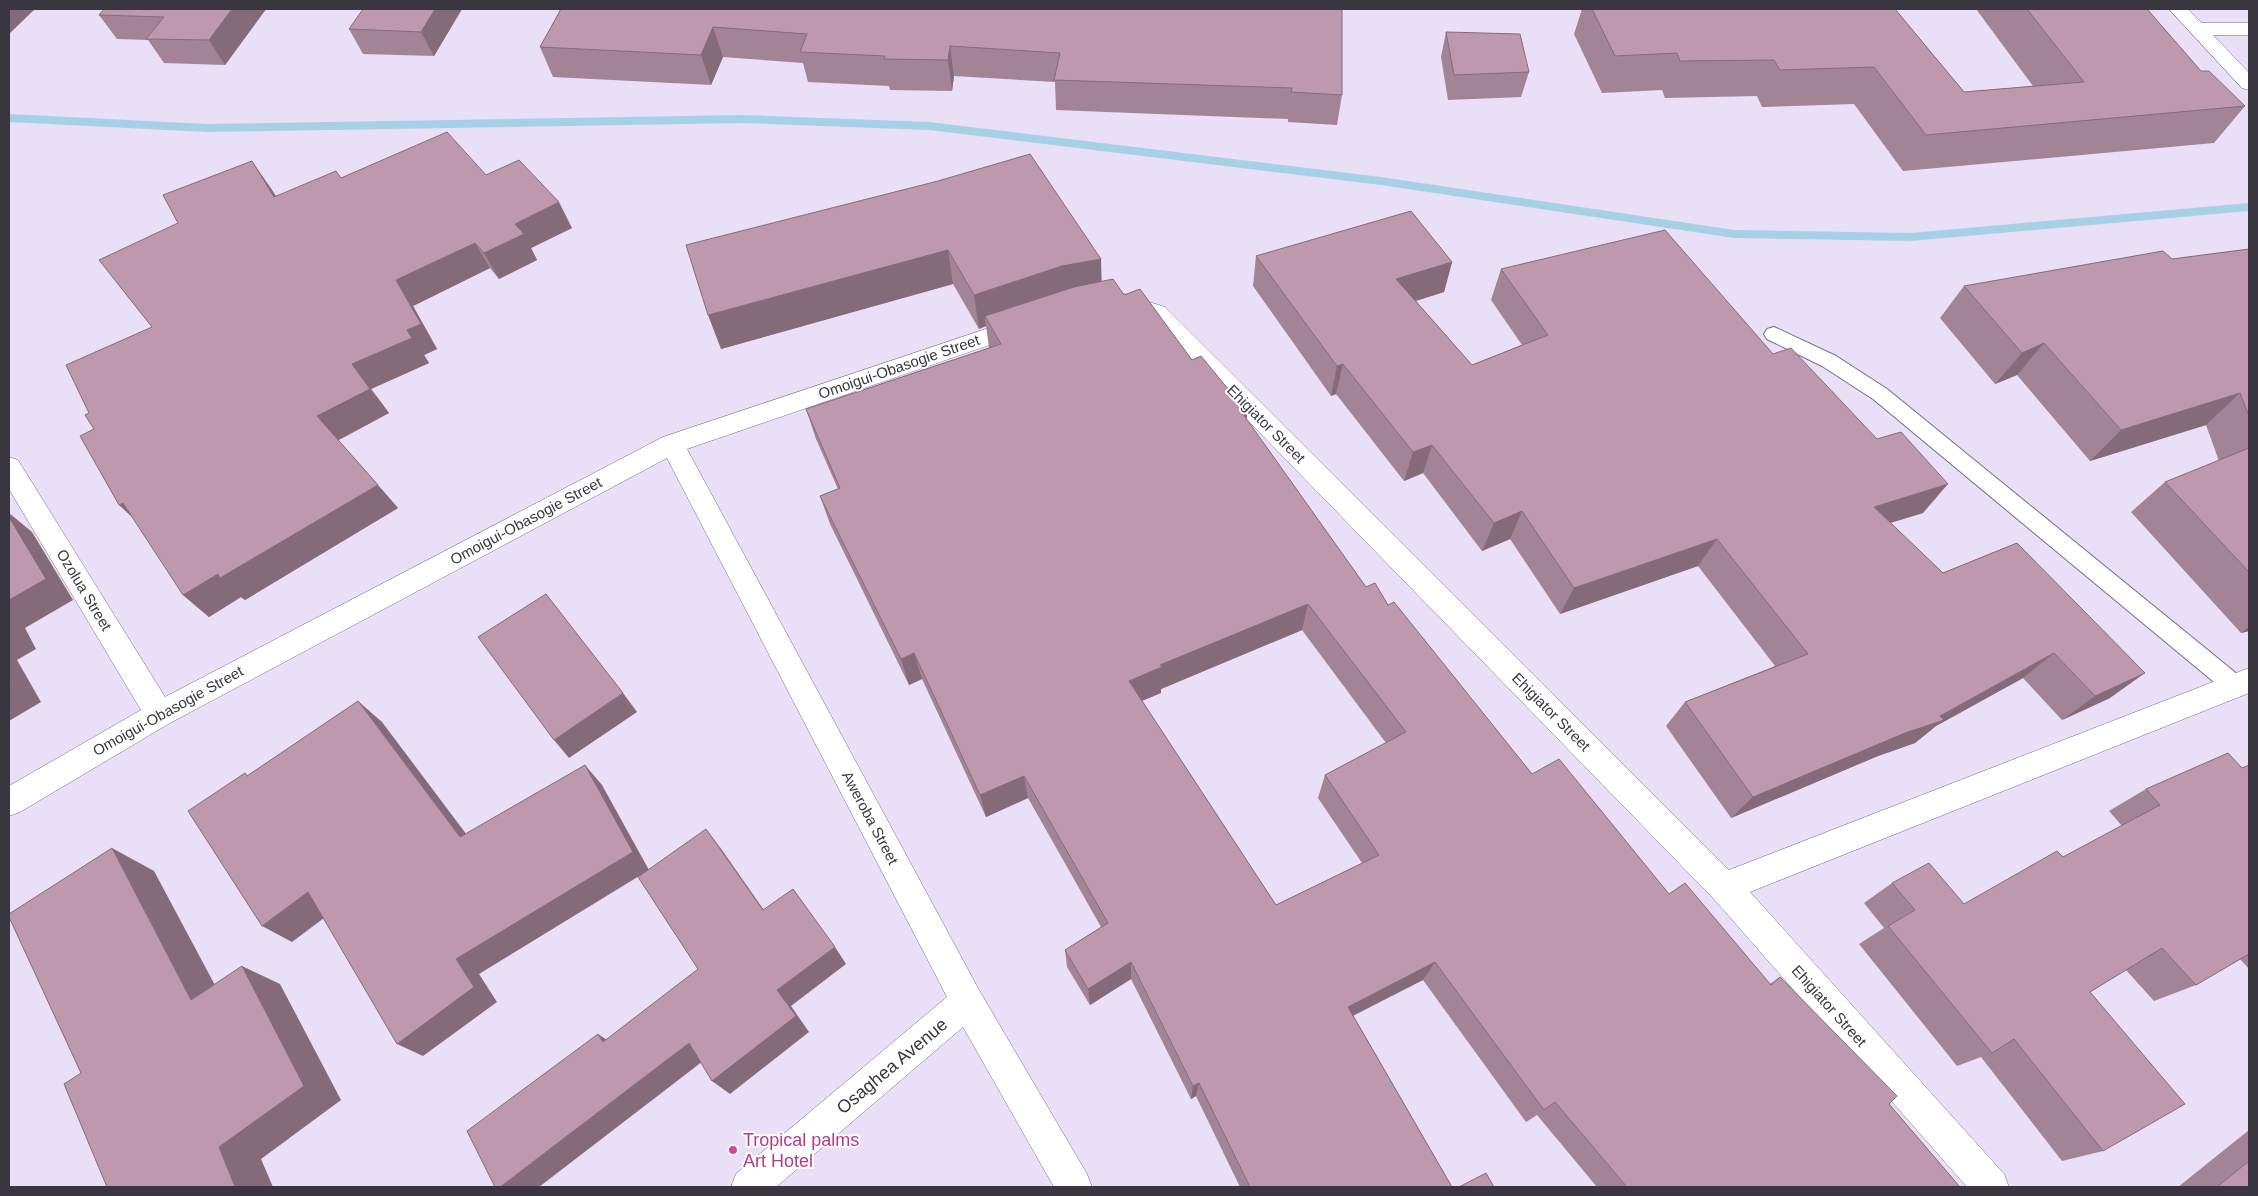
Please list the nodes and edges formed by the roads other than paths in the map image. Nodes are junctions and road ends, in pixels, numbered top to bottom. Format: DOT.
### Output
graph roads {
  1 [pos="2178,9"];
  2 [pos="2198,29"];
  3 [pos="2249,29"];
  4 [pos="2249,84"];
  5 [pos="1100,303"];
  6 [pos="1045,318"];
  7 [pos="1774,334"];
  8 [pos="672,444"];
  9 [pos="9,467"];
  10 [pos="2241,683"];
  11 [pos="160,714"];
  12 [pos="9,802"];
  13 [pos="1724,887"];
  14 [pos="967,1002"];
  15 [pos="749,1187"];
  16 [pos="1074,1187"];
  17 [pos="1991,1187"];
  1 -- 2 [label="street"];
  2 -- 3 [label="street"];
  2 -- 4 [label="street"];
  5 -- 13 [label="street, Ehigiator Street"];
  6 -- 8 [label="street, Omoigui-Obasogie Street"];
  7 -- 10 [label="lane"];
  8 -- 11 [label="street, Omoigui-Obasogie Street"];
  8 -- 14 [label="street, Aweroba Street"];
  9 -- 11 [label="street, Ozolua Street"];
  10 -- 13 [label="street"];
  11 -- 12 [label="street, Omoigui-Obasogie Street"];
  13 -- 17 [label="street, Ehigiator Street"];
  14 -- 15 [label="street, Osaghea Avenue"];
  14 -- 16 [label="street, Aweroba Street"];
}
